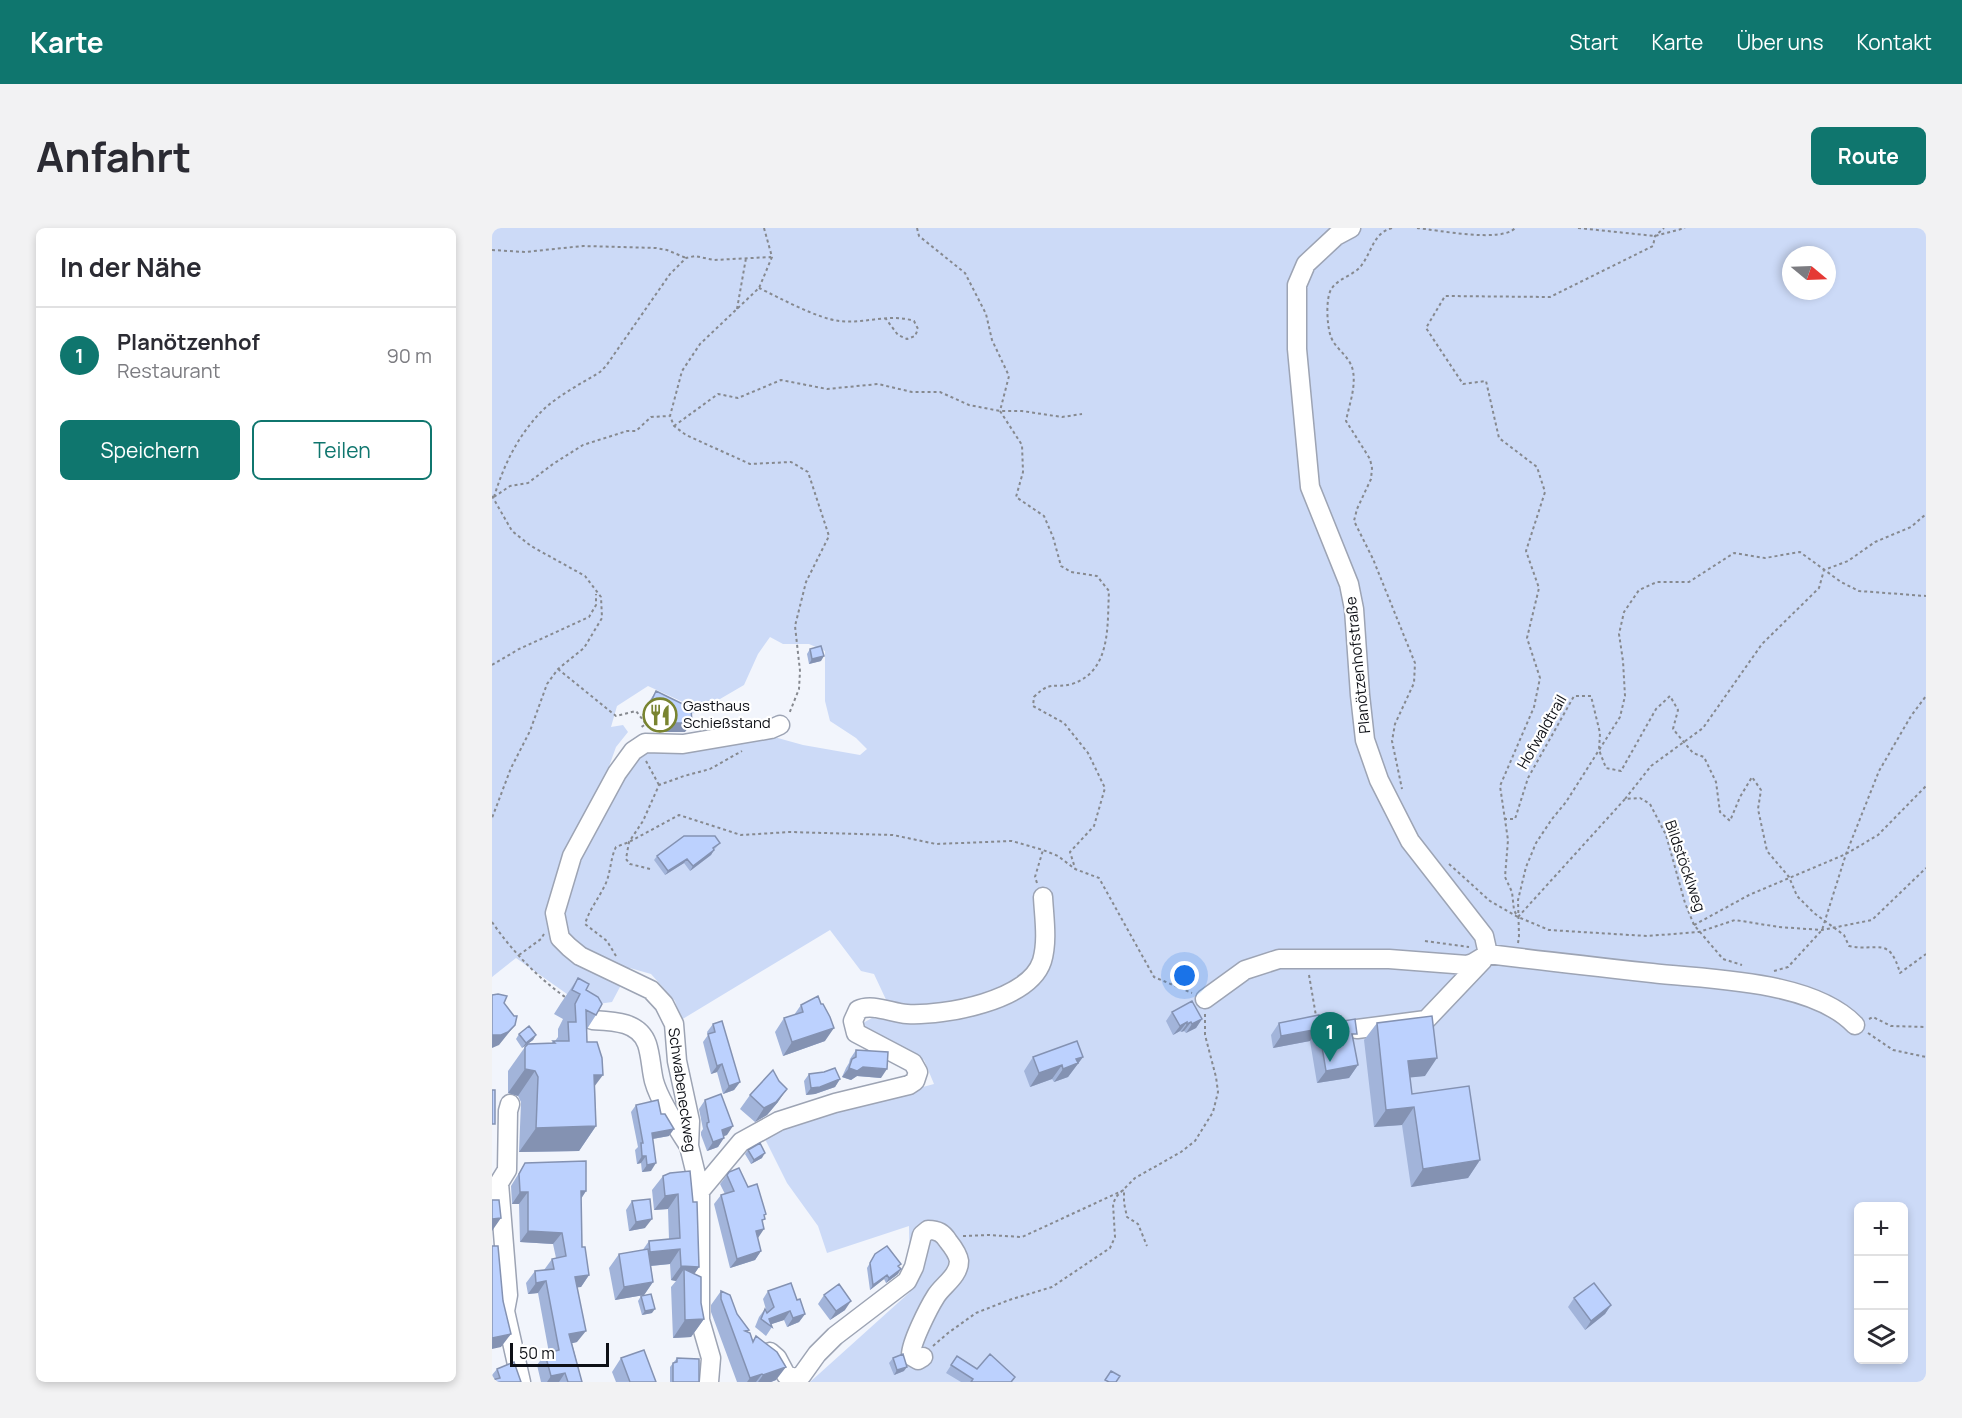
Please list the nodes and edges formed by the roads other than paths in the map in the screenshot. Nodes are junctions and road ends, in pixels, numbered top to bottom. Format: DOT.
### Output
graph roads {
  1 [pos="1351,228"];
  2 [pos="780,725"];
  3 [pos="1042,897"];
  4 [pos="1488,954"];
  5 [pos="1205,999"];
  6 [pos="592,1020"];
  7 [pos="1855,1025"];
  8 [pos="1357,1029"];
  9 [pos="510,1104"];
  10 [pos="689,1146"];
  11 [pos="700,1191"];
  12 [pos="700,1289"];
  13 [pos="722,1294"];
  14 [pos="758,1344"];
  15 [pos="522,1356"];
  16 [pos="923,1357"];
  17 [pos="521,1382"];
  18 [pos="527,1382"];
  19 [pos="710,1382"];
  1 -- 4 [label="street, Planötzenhofstraße"];
  2 -- 10 [label="street, Schwabeneckweg"];
  3 -- 11 [label="street"];
  4 -- 5 [label="street"];
  4 -- 7 [label="street"];
  4 -- 8 [label="street"];
  6 -- 10 [label="street"];
  9 -- 17 [label="street"];
  10 -- 11 [label="street, Schwabeneckweg"];
  11 -- 12 [label="street, Schwabeneckweg"];
  12 -- 13 [label="street"];
  12 -- 19 [label="street, Schwabeneckweg"];
  14 -- 16 [label="street"];
  15 -- 18 [label="street"];
}
